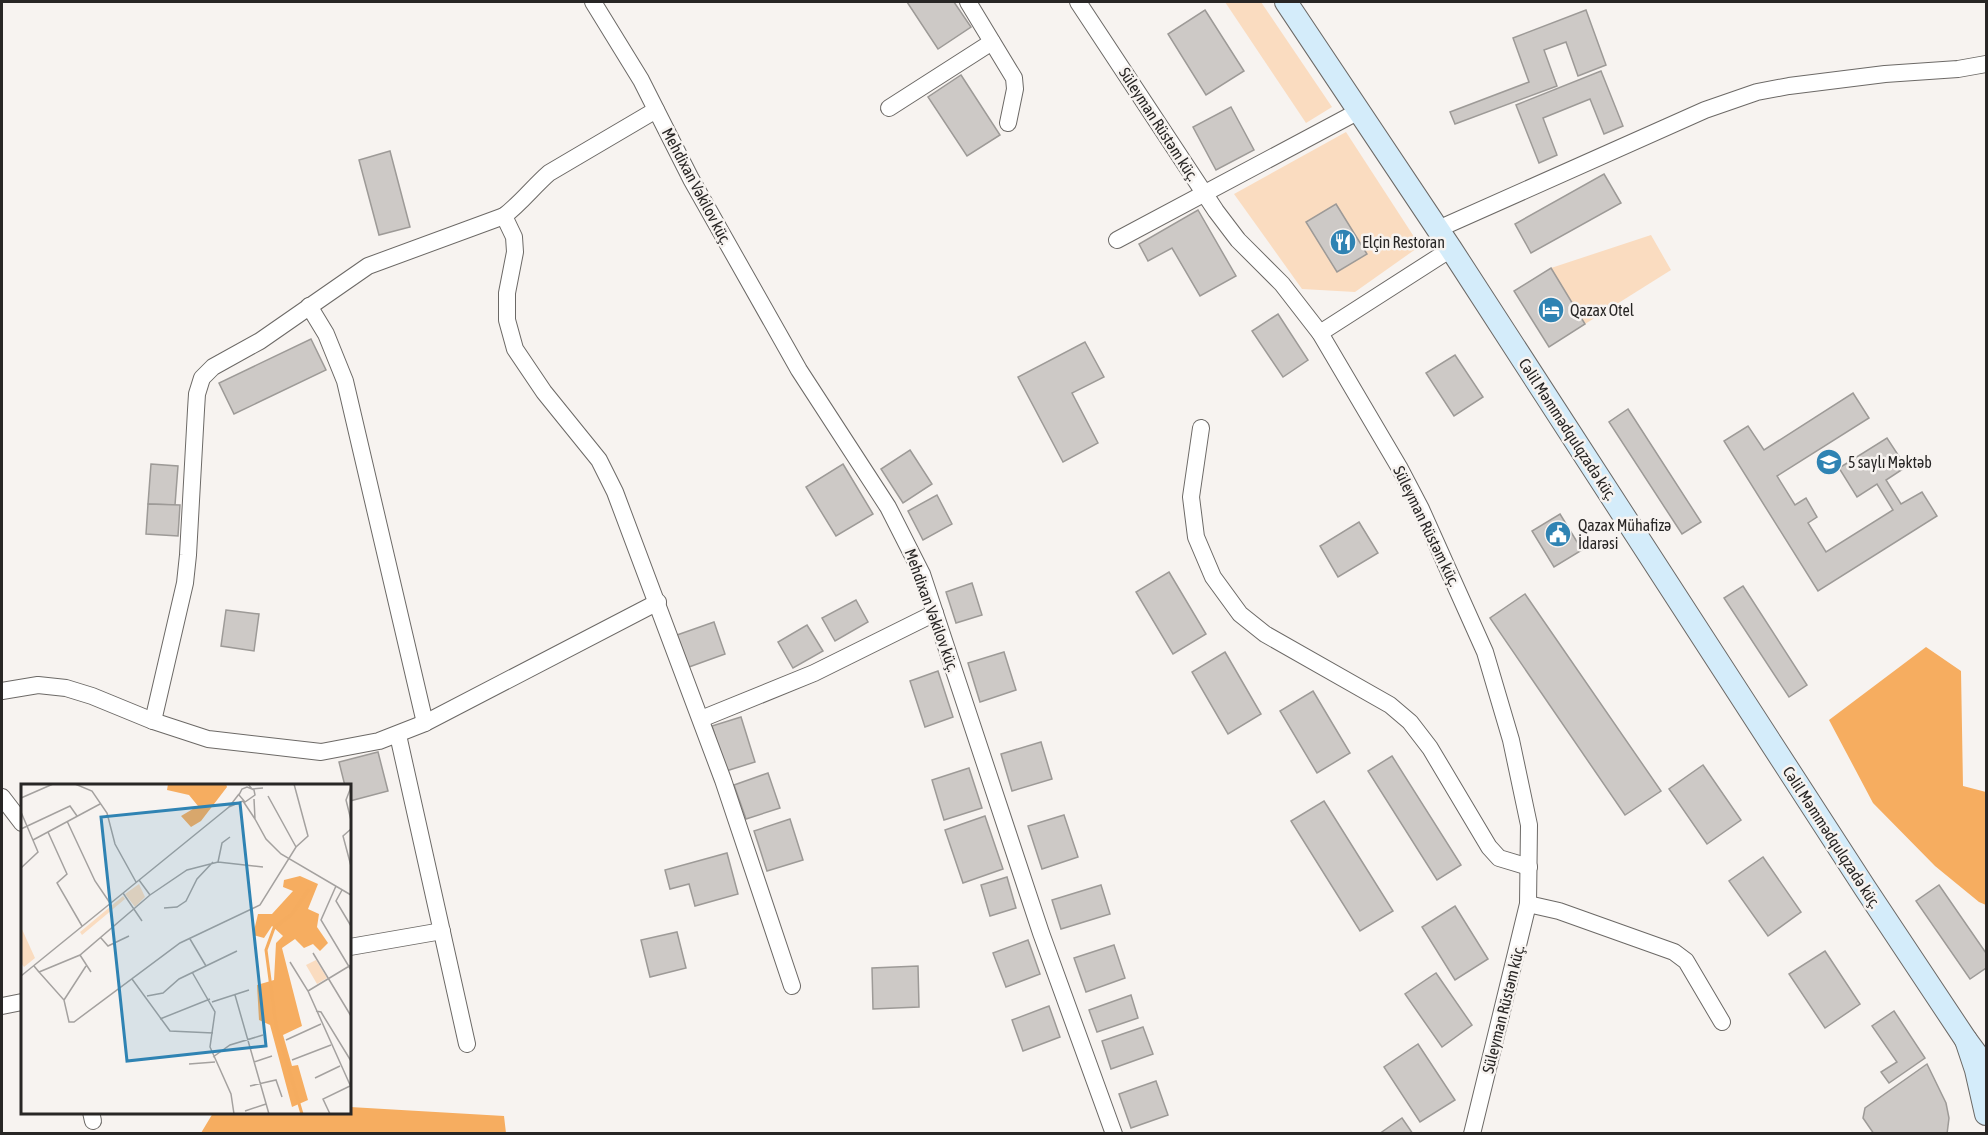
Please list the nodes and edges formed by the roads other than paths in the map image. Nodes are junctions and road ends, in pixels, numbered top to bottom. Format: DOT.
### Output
graph roads {
  1 [pos="593,2"];
  2 [pos="968,2"];
  3 [pos="1078,2"];
  4 [pos="1286,2"];
  5 [pos="992,42"];
  6 [pos="1986,64"];
  7 [pos="889,108"];
  8 [pos="656,110"];
  9 [pos="1359,111"];
  10 [pos="1008,123"];
  11 [pos="1204,193"];
  12 [pos="504,216"];
  13 [pos="1437,229"];
  14 [pos="1117,240"];
  15 [pos="1451,249"];
  16 [pos="309,306"];
  17 [pos="1320,333"];
  18 [pos="1201,428"];
  19 [pos="658,602"];
  20 [pos="935,613"];
  21 [pos="2,691"];
  22 [pos="701,719"];
  23 [pos="153,721"];
  24 [pos="425,723"];
  25 [pos="398,735"];
  26 [pos="2,797"];
  27 [pos="21,822"];
  28 [pos="1529,867"];
  29 [pos="1528,904"];
  30 [pos="442,931"];
  31 [pos="351,947"];
  32 [pos="792,986"];
  33 [pos="21,1002"];
  34 [pos="2,1006"];
  35 [pos="1722,1022"];
  36 [pos="1966,1040"];
  37 [pos="467,1044"];
  38 [pos="1986,1067"];
  39 [pos="1986,1114"];
  40 [pos="1114,1134"];
  41 [pos="1473,1134"];
  1 -- 8 [label="street, Mehdixan Vəkilov küç."];
  2 -- 5 [label="street"];
  3 -- 11 [label="street, Süleyman Rüstəm küç."];
  4 -- 9 [label="street, Cəlil Məmmədqulqzadə küç."];
  5 -- 7 [label="street"];
  5 -- 10 [label="street"];
  6 -- 13 [label="street"];
  8 -- 12 [label="street"];
  8 -- 20 [label="street, Mehdixan Vəkilov küç."];
  9 -- 11 [label="street"];
  9 -- 13 [label="street, Cəlil Məmmədqulqzadə küç."];
  11 -- 14 [label="street"];
  11 -- 17 [label="street, Süleyman Rüstəm küç."];
  12 -- 16 [label="street"];
  12 -- 19 [label="street"];
  13 -- 15 [label="street, Cəlil Məmmədqulqzadə küç."];
  15 -- 17 [label="street"];
  15 -- 36 [label="street, Cəlil Məmmədqulqzadə küç."];
  16 -- 23 [label="street"];
  16 -- 24 [label="street"];
  17 -- 28 [label="street, Süleyman Rüstəm küç."];
  18 -- 28 [label="street"];
  19 -- 22 [label="street"];
  19 -- 24 [label="street"];
  20 -- 22 [label="street"];
  20 -- 40 [label="street, Mehdixan Vəkilov küç."];
  21 -- 23 [label="street"];
  22 -- 32 [label="street"];
  23 -- 25 [label="street"];
  24 -- 25 [label="street"];
  25 -- 30 [label="street"];
  26 -- 27 [label="street"];
  28 -- 29 [label="street, Süleyman Rüstəm küç."];
  29 -- 35 [label="street"];
  29 -- 41 [label="street, Süleyman Rüstəm küç."];
  30 -- 31 [label="street"];
  30 -- 37 [label="street"];
  33 -- 34 [label="street"];
  36 -- 38 [label="street"];
  36 -- 39 [label="street"];
}
